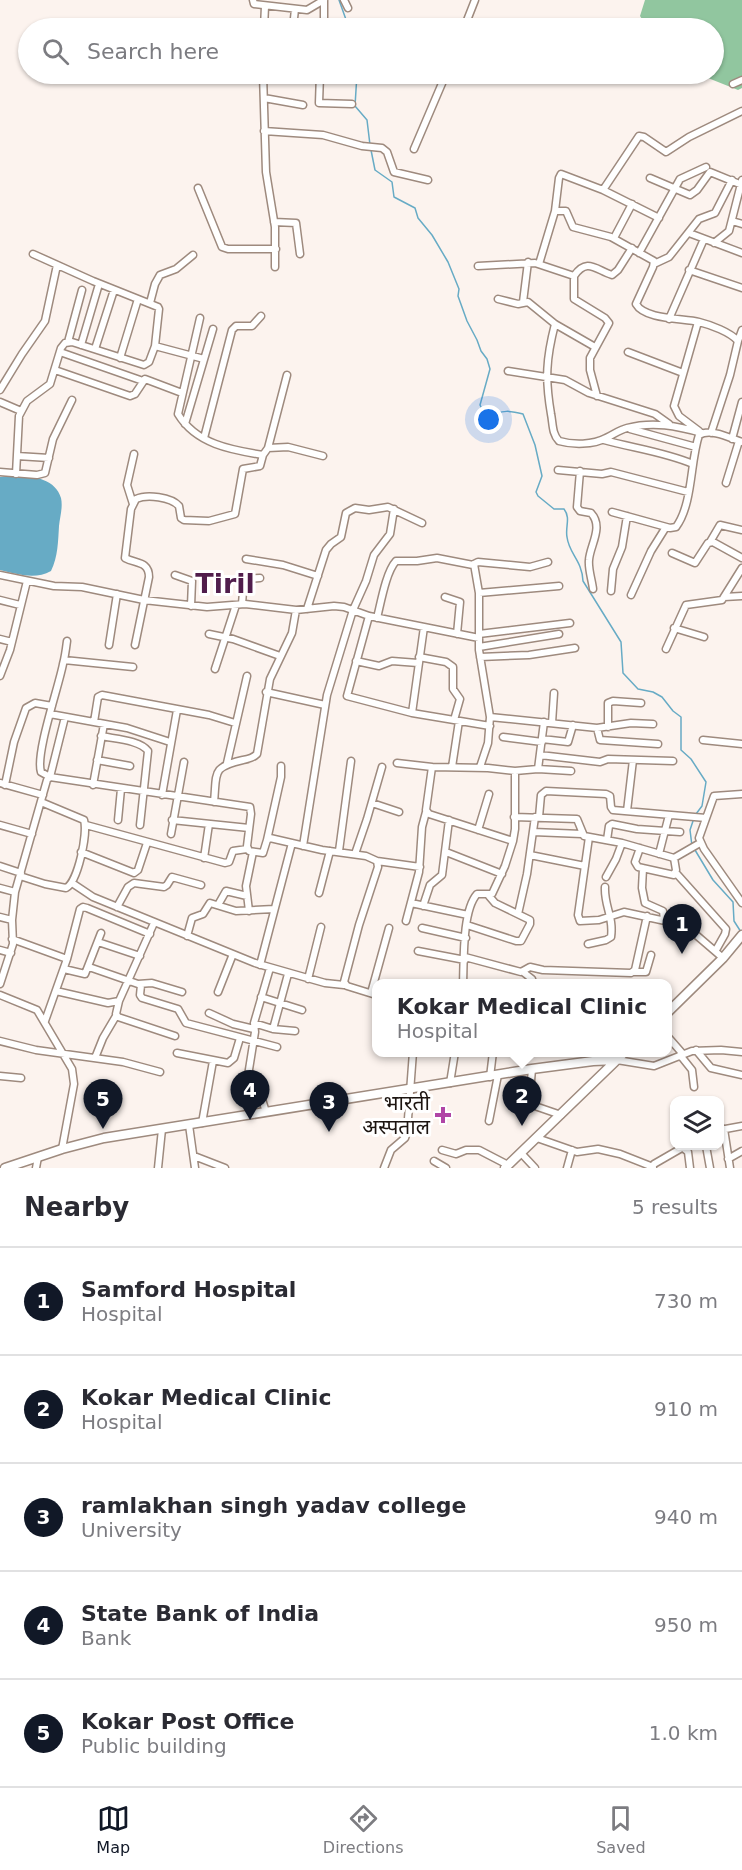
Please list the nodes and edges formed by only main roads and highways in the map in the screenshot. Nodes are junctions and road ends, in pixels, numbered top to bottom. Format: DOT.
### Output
graph roads {
  1 [pos="740,938"];
  2 [pos="672,1008"];
  3 [pos="620,1057"];
  4 [pos="617,1060"];
  5 [pos="507,1167"];
  6 [pos="5,1168"];
  1 -- 2 [label="main road"];
  3 -- 4 [label="main road"];
  4 -- 5 [label="main road"];
  4 -- 6 [label="main road"];
}
